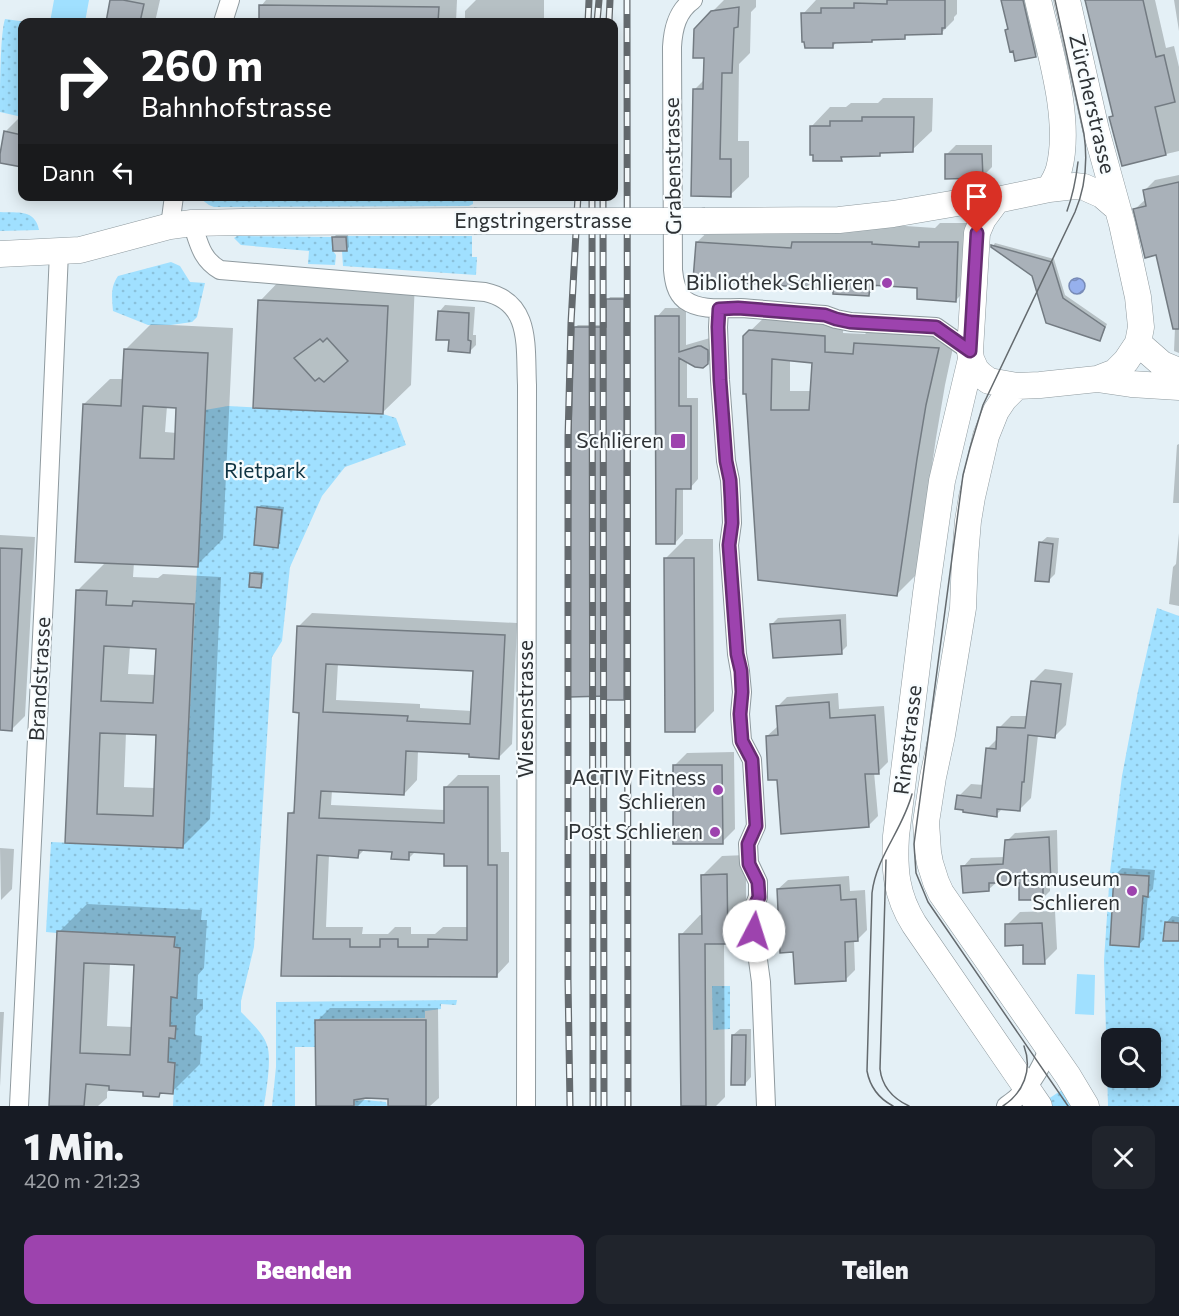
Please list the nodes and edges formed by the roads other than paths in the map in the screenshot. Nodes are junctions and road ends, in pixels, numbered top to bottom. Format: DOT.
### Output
graph roads {
  1 [pos="230,0"];
  2 [pos="693,0"];
  3 [pos="1038,0"];
  4 [pos="1067,0"];
  5 [pos="224,18"];
  6 [pos="1049,189"];
  7 [pos="997,200"];
  8 [pos="175,201"];
  9 [pos="1117,208"];
  10 [pos="893,214"];
  11 [pos="181,225"];
  12 [pos="977,233"];
  13 [pos="59,252"];
  14 [pos="0,254"];
  15 [pos="719,309"];
  16 [pos="1138,343"];
  17 [pos="970,355"];
  18 [pos="1179,371"];
  19 [pos="1097,379"];
  20 [pos="1017,386"];
  21 [pos="1179,387"];
  22 [pos="1048,1047"];
  23 [pos="1032,1097"];
  24 [pos="19,1106"];
  25 [pos="526,1106"];
  26 [pos="766,1106"];
  27 [pos="1006,1106"];
  28 [pos="1086,1106"];
  1 -- 5 [label="street"];
  2 -- 15 [label="street, Grabenstrasse"];
  3 -- 6 [label="main road, Zürcherstrasse"];
  4 -- 9 [label="main road, Zürcherstrasse"];
  6 -- 7 [label="main road, Zürcherstrasse"];
  6 -- 9 [label="main road, Zürcherstrasse"];
  7 -- 10 [label="main road, Engstringerstrasse"];
  7 -- 12 [label="main road"];
  8 -- 11 [label="street"];
  9 -- 16 [label="main road, Zürcherstrasse"];
  10 -- 11 [label="main road, Engstringerstrasse, bridge"];
  10 -- 12 [label="main road, Engstringerstrasse"];
  11 -- 13 [label="main road, Engstringerstrasse"];
  11 -- 25 [label="street, Wiesenstrasse"];
  12 -- 17 [label="main road, Ringstrasse"];
  13 -- 14 [label="main road, Engstringerstrasse"];
  13 -- 24 [label="street, Brandstrasse"];
  15 -- 17 [label="street"];
  15 -- 26 [label="street"];
  16 -- 18 [label="main road"];
  16 -- 19 [label="main road"];
  17 -- 20 [label="main road"];
  17 -- 23 [label="main road, Ringstrasse"];
  19 -- 20 [label="main road"];
  19 -- 21 [label="main road"];
  20 -- 22 [label="main road, Ringstrasse"];
  22 -- 23 [label="street"];
  22 -- 28 [label="main road, Ringstrasse"];
  23 -- 27 [label="street"];
}
